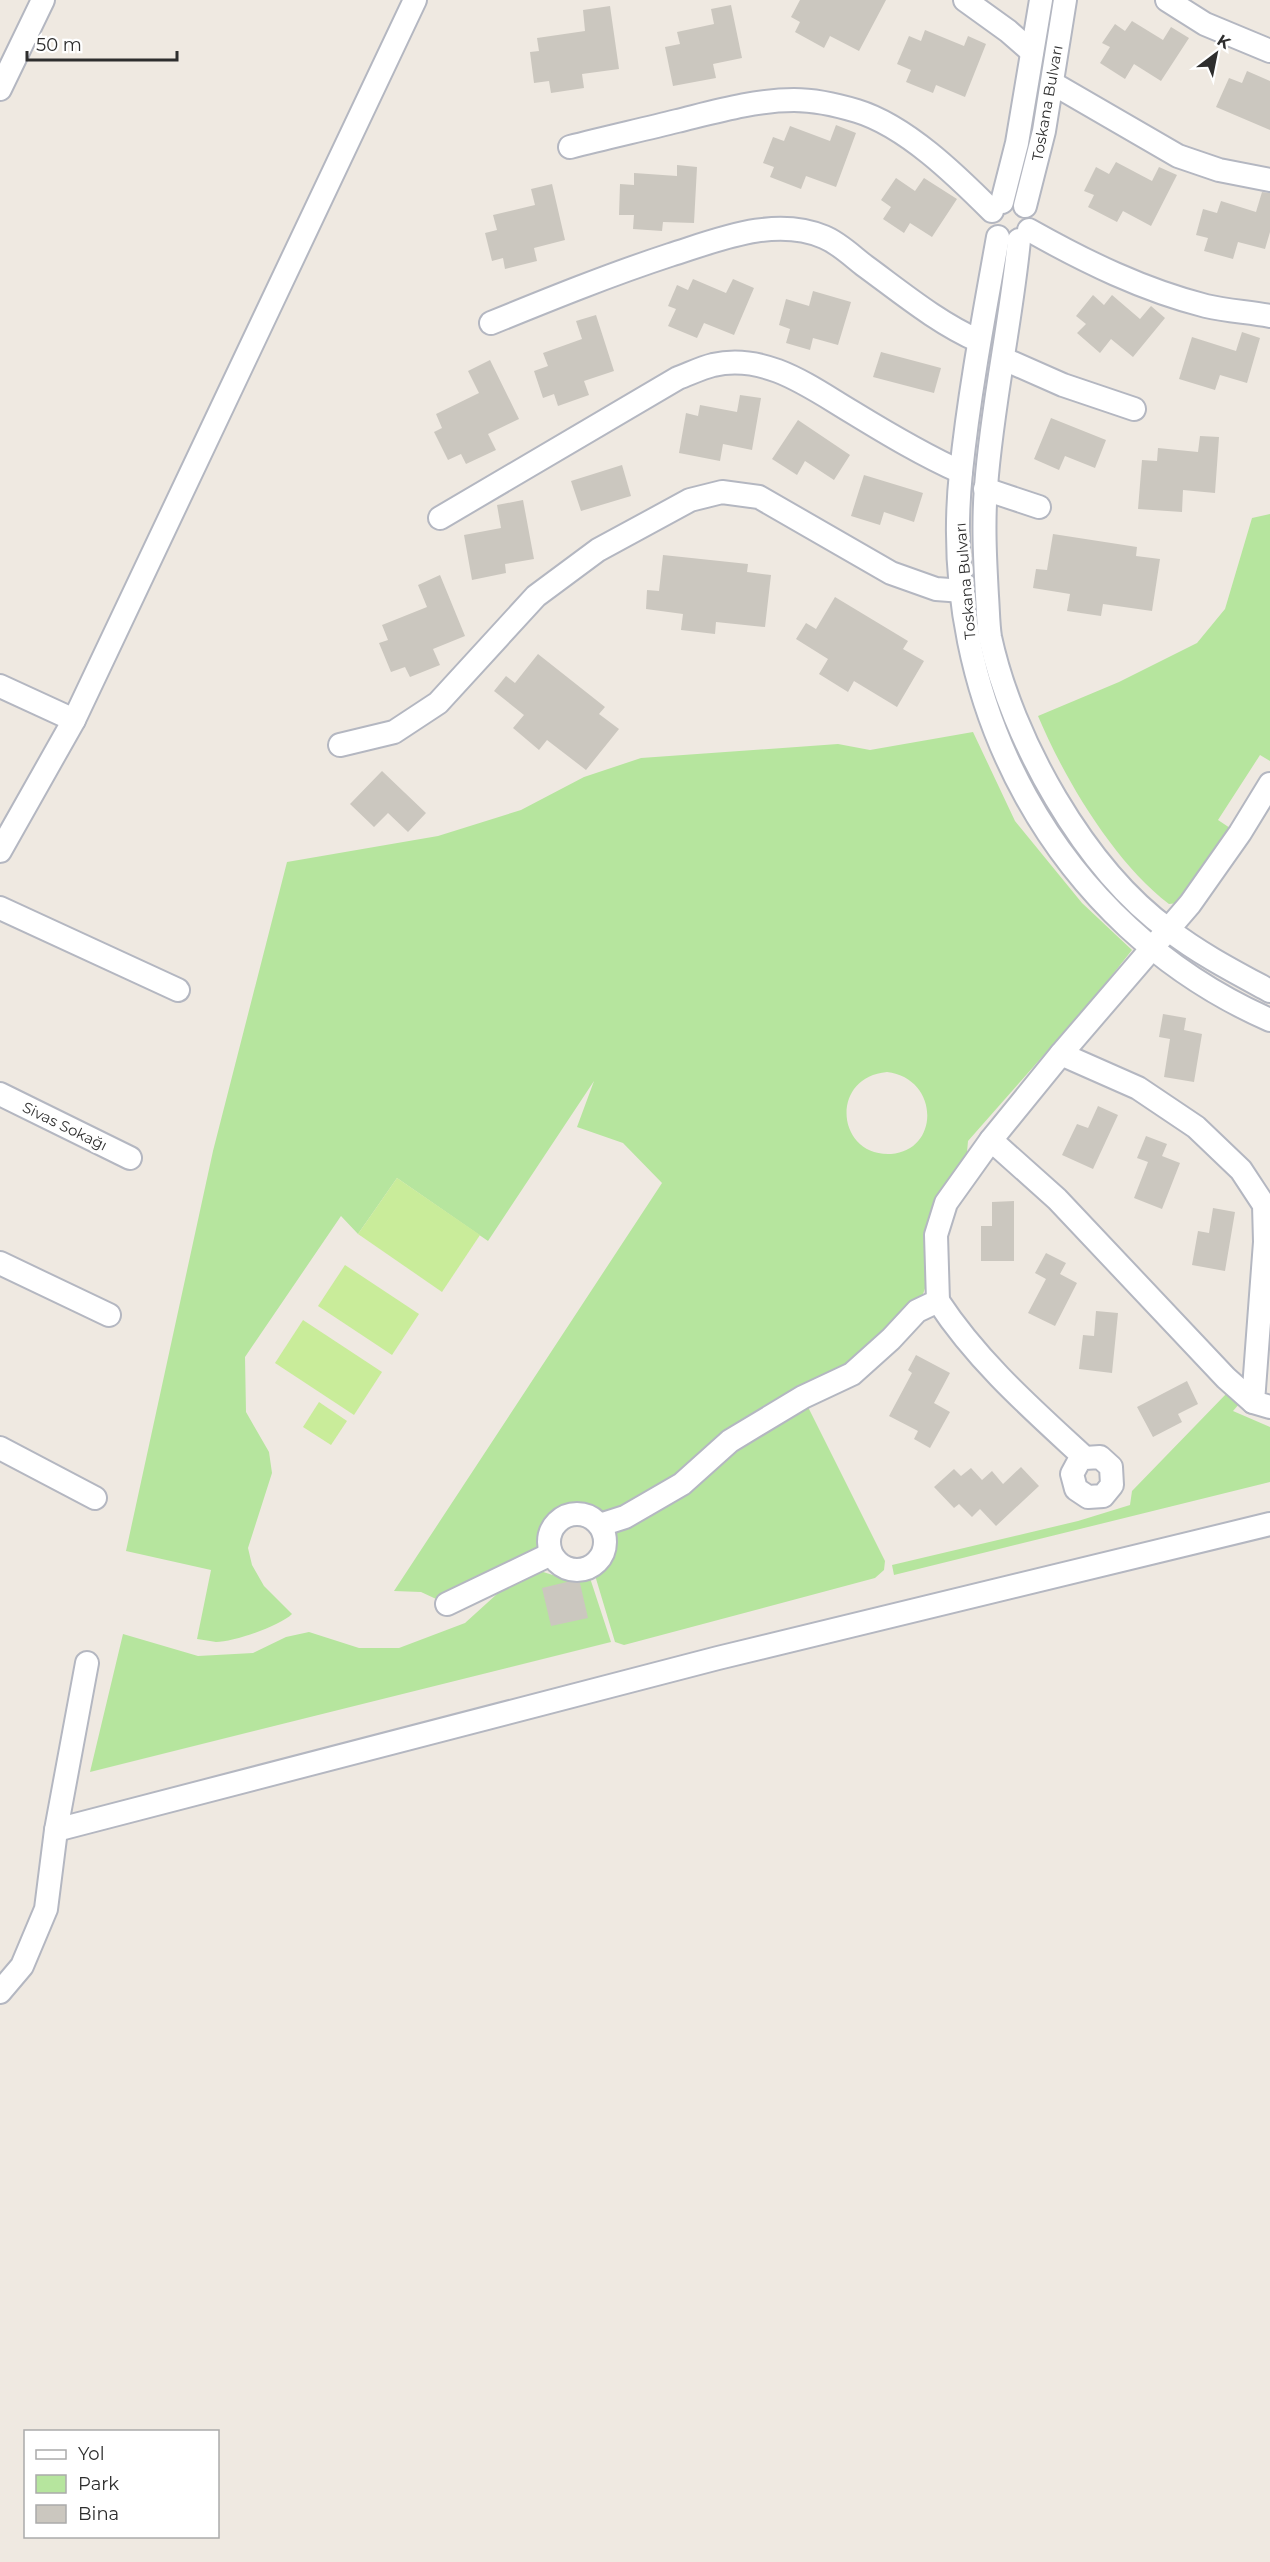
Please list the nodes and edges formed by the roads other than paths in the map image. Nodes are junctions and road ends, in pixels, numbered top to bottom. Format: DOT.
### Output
graph roads {
  1 [pos="43,0"];
  2 [pos="415,0"];
  3 [pos="964,0"];
  4 [pos="1041,0"];
  5 [pos="1065,0"];
  6 [pos="1167,0"];
  7 [pos="1270,51"];
  8 [pos="1032,52"];
  9 [pos="1052,83"];
  10 [pos="0,89"];
  11 [pos="570,147"];
  12 [pos="1270,180"];
  13 [pos="997,206"];
  14 [pos="1025,206"];
  15 [pos="1015,236"];
  16 [pos="1270,316"];
  17 [pos="491,324"];
  18 [pos="979,341"];
  19 [pos="1004,359"];
  20 [pos="1134,410"];
  21 [pos="961,472"];
  22 [pos="985,489"];
  23 [pos="1039,507"];
  24 [pos="440,519"];
  25 [pos="963,591"];
  26 [pos="0,686"];
  27 [pos="74,720"];
  28 [pos="340,745"];
  29 [pos="1270,784"];
  30 [pos="0,851"];
  31 [pos="0,908"];
  32 [pos="1168,930"];
  33 [pos="1152,949"];
  34 [pos="178,990"];
  35 [pos="1270,991"];
  36 [pos="1270,1020"];
  37 [pos="1061,1054"];
  38 [pos="0,1094"];
  39 [pos="991,1140"];
  40 [pos="130,1158"];
  41 [pos="0,1263"];
  42 [pos="938,1301"];
  43 [pos="109,1315"];
  44 [pos="1262,1405"];
  45 [pos="0,1448"];
  46 [pos="1085,1458"];
  47 [pos="95,1498"];
  48 [pos="1270,1524"];
  49 [pos="600,1525"];
  50 [pos="551,1554"];
  51 [pos="447,1604"];
  52 [pos="87,1663"];
  53 [pos="56,1830"];
  54 [pos="0,1992"];
  1 -- 10 [label="street"];
  2 -- 27 [label="street"];
  3 -- 8 [label="street"];
  4 -- 8 [label="street, Toskana Bulvarı"];
  5 -- 9 [label="street, Toskana Bulvarı"];
  6 -- 7 [label="street"];
  8 -- 13 [label="street, Toskana Bulvarı"];
  9 -- 12 [label="street"];
  9 -- 14 [label="street, Toskana Bulvarı"];
  11 -- 13 [label="street"];
  13 -- 14 [label="street"];
  13 -- 15 [label="street, Toskana Bulvarı"];
  14 -- 15 [label="street, Toskana Bulvarı"];
  15 -- 16 [label="street"];
  15 -- 18 [label="street, Toskana Bulvarı"];
  15 -- 19 [label="street, Toskana Bulvarı"];
  17 -- 18 [label="street"];
  18 -- 21 [label="street, Toskana Bulvarı"];
  19 -- 20 [label="street"];
  19 -- 22 [label="street, Toskana Bulvarı"];
  21 -- 24 [label="street"];
  21 -- 25 [label="street, Toskana Bulvarı"];
  22 -- 23 [label="street"];
  22 -- 32 [label="street, Toskana Bulvarı"];
  25 -- 28 [label="street"];
  25 -- 33 [label="street, Toskana Bulvarı"];
  26 -- 27 [label="street"];
  27 -- 30 [label="street"];
  29 -- 32 [label="street"];
  31 -- 34 [label="street"];
  32 -- 33 [label="street"];
  32 -- 35 [label="street, Toskana Bulvarı"];
  33 -- 36 [label="street, Toskana Bulvarı"];
  33 -- 37 [label="street"];
  37 -- 39 [label="street"];
  37 -- 44 [label="street"];
  38 -- 40 [label="street, Sivas Sokağı"];
  39 -- 42 [label="street"];
  39 -- 44 [label="street"];
  41 -- 43 [label="street"];
  42 -- 46 [label="street"];
  42 -- 49 [label="street"];
  45 -- 47 [label="street"];
  48 -- 53 [label="street"];
  49 -- 50 [label="street"];
  49 -- 50 [label="street"];
  50 -- 51 [label="street"];
  52 -- 53 [label="street"];
  53 -- 54 [label="street"];
}
